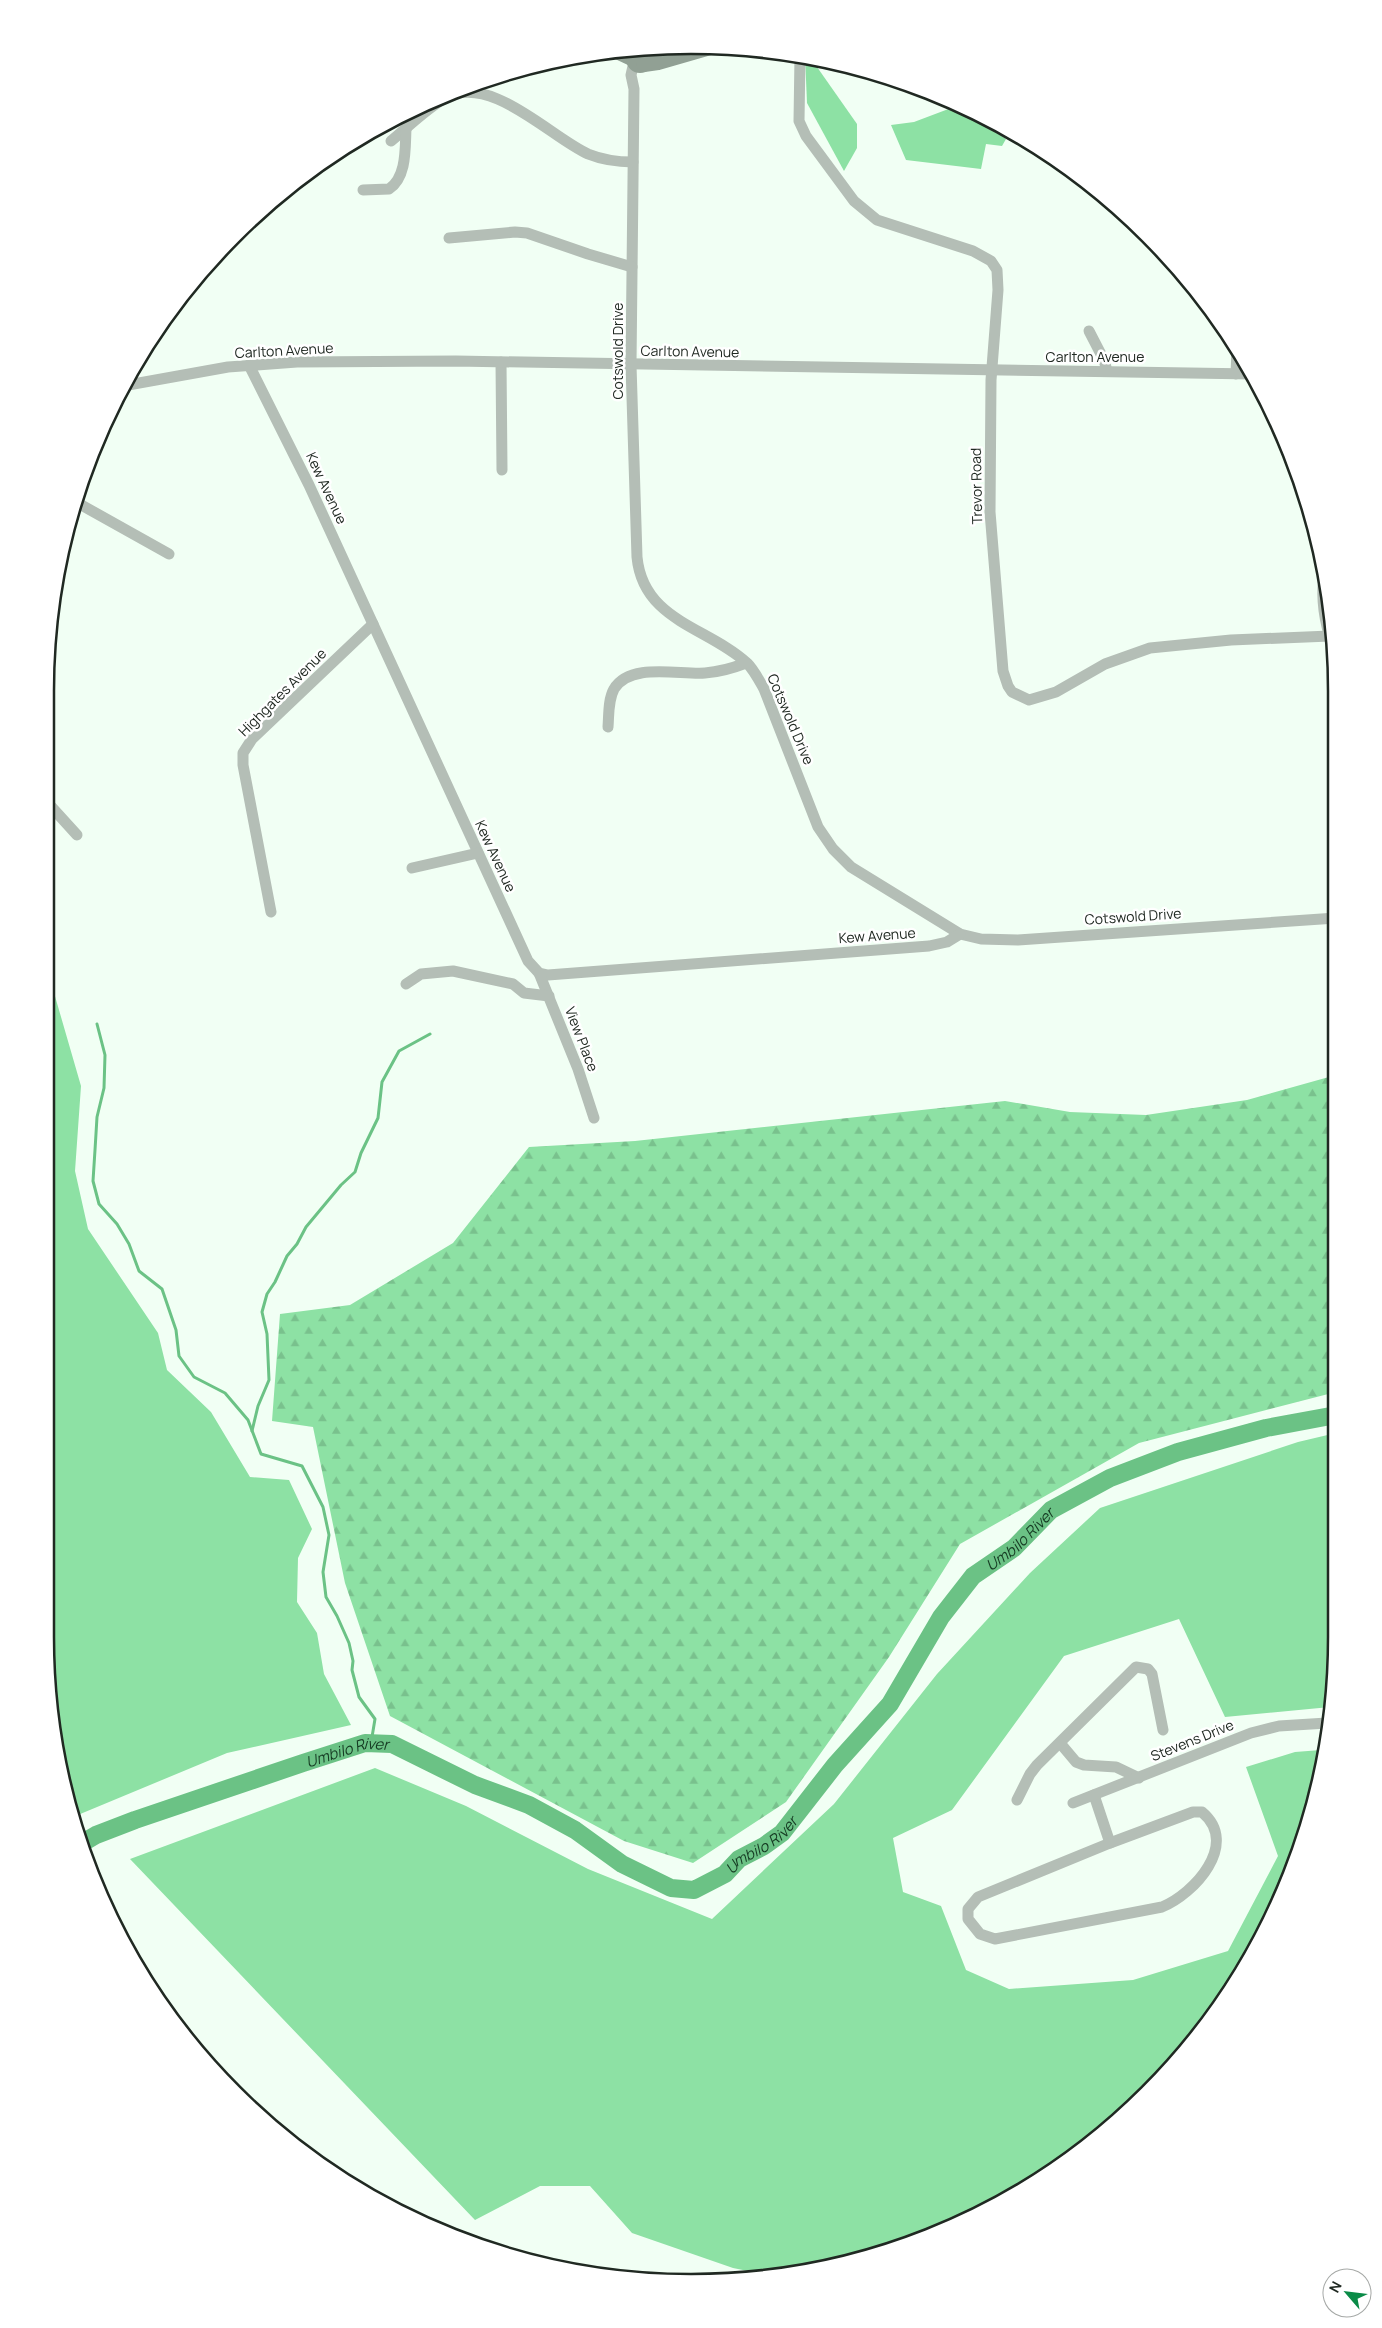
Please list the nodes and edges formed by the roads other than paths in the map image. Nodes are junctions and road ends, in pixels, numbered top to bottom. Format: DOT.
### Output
graph roads {
  1 [pos="683,54"];
  2 [pos="638,58"];
  3 [pos="800,63"];
  4 [pos="473,93"];
  5 [pos="431,109"];
  6 [pos="406,129"];
  7 [pos="391,141"];
  8 [pos="633,162"];
  9 [pos="363,190"];
  10 [pos="449,238"];
  11 [pos="632,267"];
  12 [pos="1089,332"];
  13 [pos="501,362"];
  14 [pos="1236,362"];
  15 [pos="249,365"];
  16 [pos="631,365"];
  17 [pos="992,371"];
  18 [pos="1107,371"];
  19 [pos="1236,374"];
  20 [pos="1244,374"];
  21 [pos="132,384"];
  22 [pos="502,470"];
  23 [pos="82,505"];
  24 [pos="169,554"];
  25 [pos="373,624"];
  26 [pos="1326,636"];
  27 [pos="746,663"];
  28 [pos="608,727"];
  29 [pos="54,810"];
  30 [pos="77,835"];
  31 [pos="478,853"];
  32 [pos="412,868"];
  33 [pos="271,912"];
  34 [pos="1328,919"];
  35 [pos="960,934"];
  36 [pos="539,973"];
  37 [pos="406,984"];
  38 [pos="549,996"];
  39 [pos="594,1118"];
  40 [pos="1322,1723"];
  41 [pos="1162,1730"];
  42 [pos="1060,1743"];
  43 [pos="1139,1778"];
  44 [pos="1094,1795"];
  45 [pos="1017,1800"];
  46 [pos="1073,1803"];
  47 [pos="1110,1843"];
  1 -- 2 [label="street"];
  2 -- 8 [label="street, Cotswold Drive"];
  3 -- 17 [label="street, Trevor Road"];
  4 -- 8 [label="street"];
  5 -- 6 [label="street"];
  6 -- 7 [label="street"];
  6 -- 9 [label="street"];
  8 -- 11 [label="street, Cotswold Drive"];
  10 -- 11 [label="street"];
  11 -- 16 [label="street, Cotswold Drive"];
  12 -- 18 [label="street"];
  13 -- 15 [label="street, Carlton Avenue"];
  13 -- 16 [label="street, Carlton Avenue"];
  13 -- 22 [label="street"];
  14 -- 19 [label="street"];
  15 -- 21 [label="street, Carlton Avenue"];
  15 -- 25 [label="street, Kew Avenue"];
  16 -- 17 [label="street, Carlton Avenue"];
  16 -- 27 [label="street, Cotswold Drive"];
  17 -- 18 [label="street, Carlton Avenue"];
  17 -- 26 [label="street, Trevor Road"];
  18 -- 19 [label="street, Carlton Avenue"];
  19 -- 20 [label="street, Carlton Avenue"];
  23 -- 24 [label="street"];
  25 -- 31 [label="street, Kew Avenue"];
  25 -- 33 [label="street, Highgates Avenue"];
  27 -- 28 [label="street"];
  27 -- 35 [label="street, Cotswold Drive"];
  29 -- 30 [label="street"];
  31 -- 32 [label="street"];
  31 -- 36 [label="street, Kew Avenue"];
  34 -- 35 [label="street, Cotswold Drive"];
  35 -- 36 [label="street, Kew Avenue"];
  36 -- 38 [label="street, View Place"];
  37 -- 38 [label="street"];
  38 -- 39 [label="street, View Place"];
  40 -- 43 [label="street, Stevens Drive"];
  41 -- 42 [label="street"];
  42 -- 43 [label="street"];
  42 -- 45 [label="street"];
  43 -- 44 [label="street, Stevens Drive"];
  44 -- 46 [label="street, Stevens Drive"];
  44 -- 47 [label="street"];
  47 -- 47 [label="street"];
}
